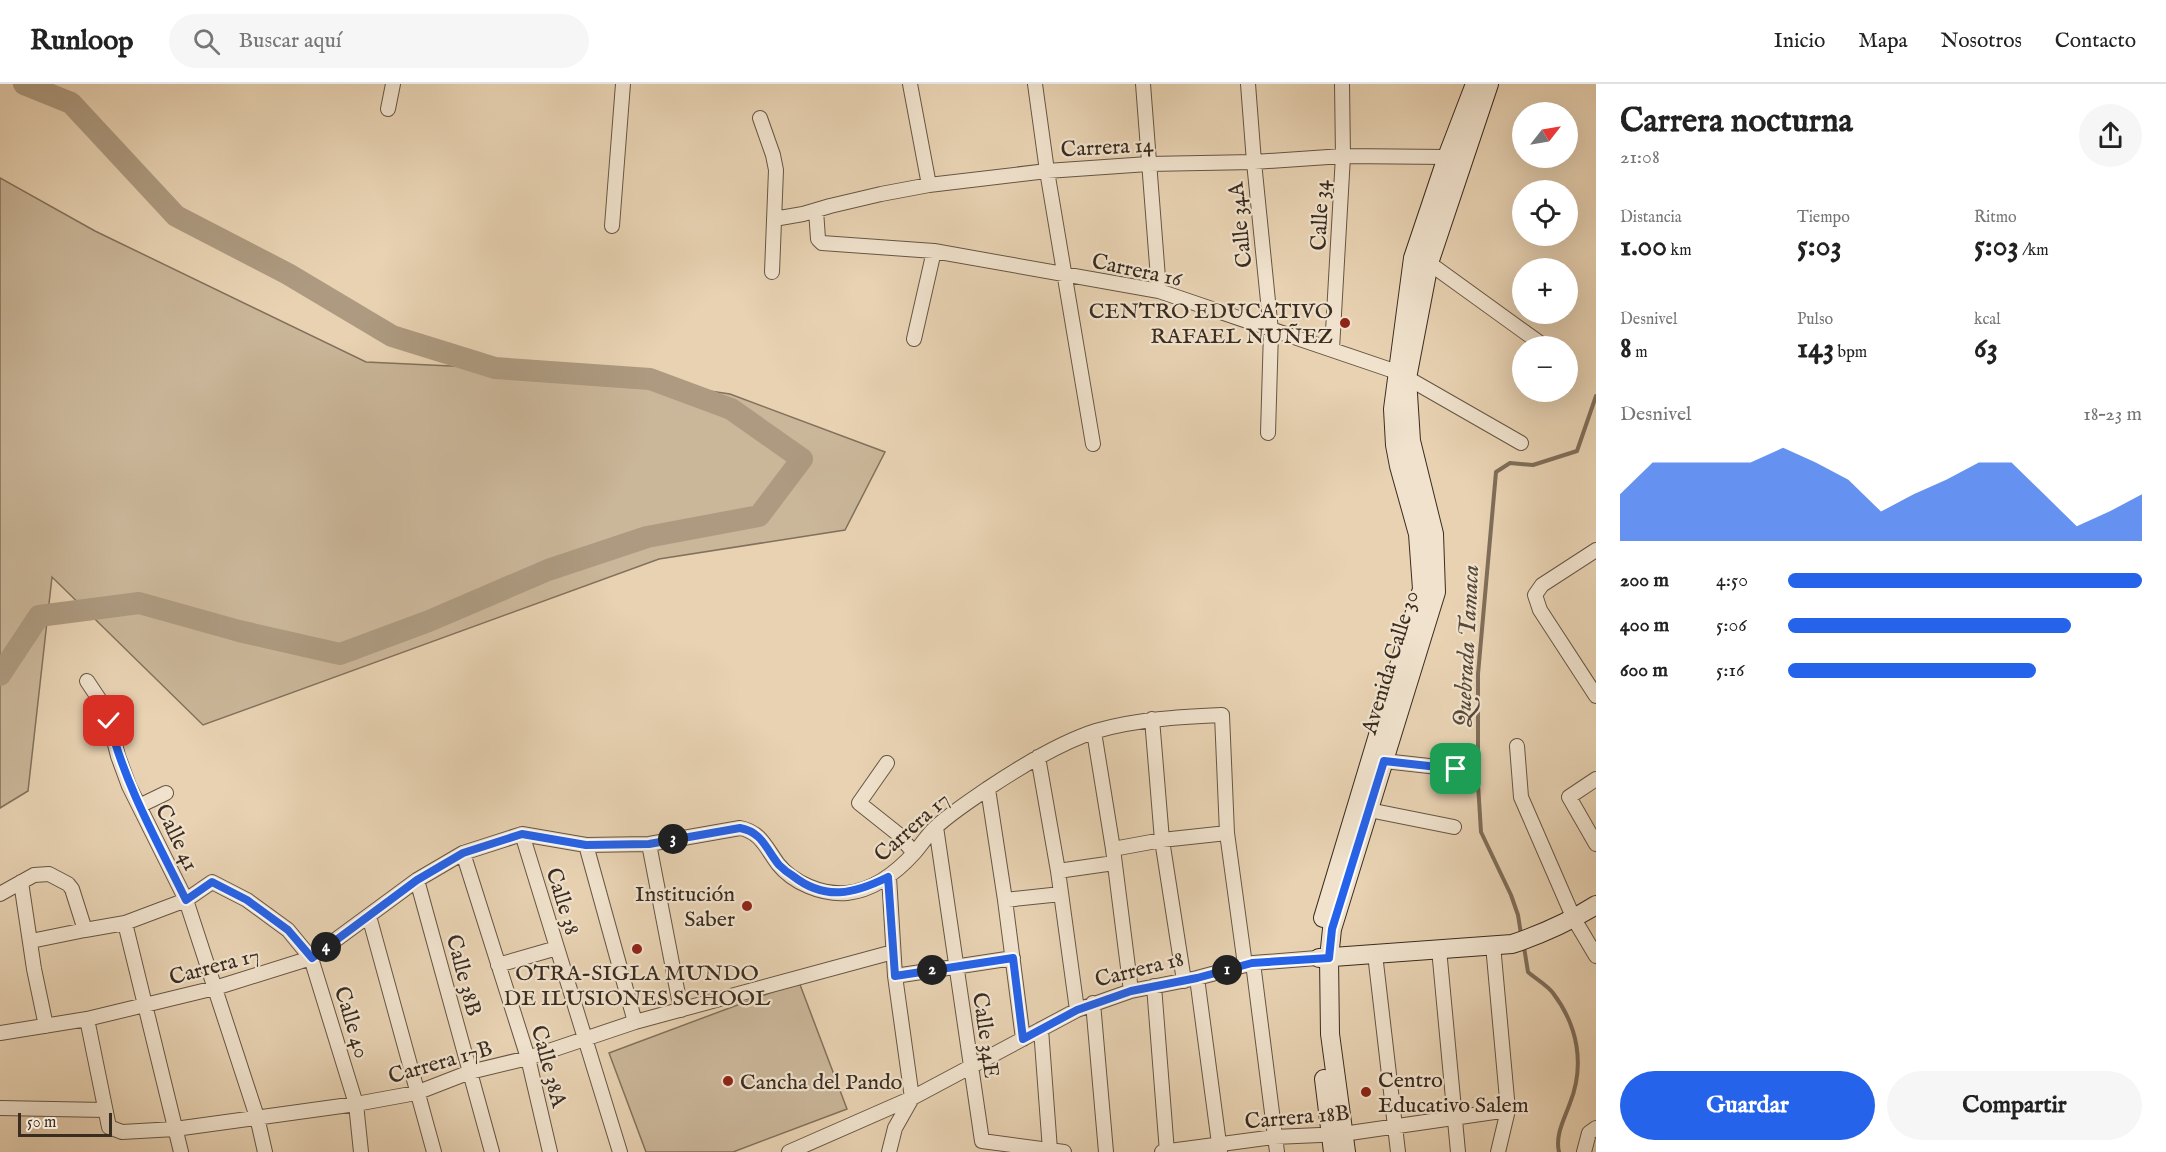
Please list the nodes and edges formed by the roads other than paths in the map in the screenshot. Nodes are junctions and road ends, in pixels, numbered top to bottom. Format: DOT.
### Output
graph roads {
  1 [pos="393,84"];
  2 [pos="623,84"];
  3 [pos="910,84"];
  4 [pos="1035,84"];
  5 [pos="1143,84"];
  6 [pos="1248,84"];
  7 [pos="1342,84"];
  8 [pos="1475,84"];
  9 [pos="1489,84"];
  10 [pos="388,109"];
  11 [pos="760,118"];
  12 [pos="1343,156"];
  13 [pos="1447,156"];
  14 [pos="1254,162"];
  15 [pos="1148,164"];
  16 [pos="1047,171"];
  17 [pos="929,185"];
  18 [pos="816,210"];
  19 [pos="774,219"];
  20 [pos="612,226"];
  21 [pos="934,251"];
  22 [pos="1421,260"];
  23 [pos="772,272"];
  24 [pos="1066,276"];
  25 [pos="1158,291"];
  26 [pos="1271,331"];
  27 [pos="1530,336"];
  28 [pos="914,339"];
  29 [pos="1332,349"];
  30 [pos="1402,375"];
  31 [pos="1268,433"];
  32 [pos="1521,443"];
  33 [pos="1093,444"];
  34 [pos="1596,550"];
  35 [pos="87,681"];
  36 [pos="1596,696"];
  37 [pos="1152,719"];
  38 [pos="1095,732"];
  39 [pos="1517,746"];
  40 [pos="1038,757"];
  41 [pos="1384,761"];
  42 [pos="887,763"];
  43 [pos="1456,769"];
  44 [pos="1596,779"];
  45 [pos="988,789"];
  46 [pos="166,794"];
  47 [pos="140,806"];
  48 [pos="1369,810"];
  49 [pos="936,827"];
  50 [pos="1454,827"];
  51 [pos="1227,833"];
  52 [pos="522,834"];
  53 [pos="1162,840"];
  54 [pos="649,844"];
  55 [pos="1596,844"];
  56 [pos="586,845"];
  57 [pos="1113,849"];
  58 [pos="463,853"];
  59 [pos="915,853"];
  60 [pos="1114,864"];
  61 [pos="1058,871"];
  62 [pos="888,877"];
  63 [pos="417,880"];
  64 [pos="21,882"];
  65 [pos="0,894"];
  66 [pos="1061,894"];
  67 [pos="186,900"];
  68 [pos="1005,900"];
  69 [pos="1596,905"];
  70 [pos="369,916"];
  71 [pos="1574,919"];
  72 [pos="125,923"];
  73 [pos="85,930"];
  74 [pos="31,941"];
  75 [pos="1493,945"];
  76 [pos="557,948"];
  77 [pos="1439,950"];
  78 [pos="893,952"];
  79 [pos="1376,954"];
  80 [pos="1596,956"];
  81 [pos="312,958"];
  82 [pos="1013,958"];
  83 [pos="1323,958"];
  84 [pos="498,964"];
  85 [pos="1249,964"];
  86 [pos="956,967"];
  87 [pos="895,976"];
  88 [pos="1190,979"];
  89 [pos="1154,986"];
  90 [pos="215,988"];
  91 [pos="1131,991"];
  92 [pos="1094,1003"];
  93 [pos="146,1005"];
  94 [pos="681,1010"];
  95 [pos="1077,1010"];
  96 [pos="87,1019"];
  97 [pos="634,1022"];
  98 [pos="46,1026"];
  99 [pos="1041,1029"];
  100 [pos="0,1033"];
  101 [pos="585,1039"];
  102 [pos="1023,1039"];
  103 [pos="528,1058"];
  104 [pos="970,1068"];
  105 [pos="470,1072"];
  106 [pos="416,1093"];
  107 [pos="912,1098"];
  108 [pos="356,1104"];
  109 [pos="0,1108"];
  110 [pos="105,1110"];
  111 [pos="1508,1110"];
  112 [pos="257,1117"];
  113 [pos="1454,1118"];
  114 [pos="1395,1126"];
  115 [pos="1596,1128"];
  116 [pos="175,1129"];
  117 [pos="1274,1137"];
  118 [pos="1336,1140"];
  119 [pos="1220,1148"];
  120 [pos="797,1150"];
  121 [pos="1057,1151"];
  122 [pos="181,1152"];
  123 [pos="265,1152"];
  124 [pos="361,1152"];
  125 [pos="434,1152"];
  126 [pos="492,1152"];
  127 [pos="550,1152"];
  128 [pos="620,1152"];
  129 [pos="889,1152"];
  130 [pos="1106,1152"];
  131 [pos="1162,1152"];
  132 [pos="1167,1152"];
  133 [pos="1277,1152"];
  134 [pos="1346,1152"];
  135 [pos="1398,1152"];
  136 [pos="1458,1152"];
  137 [pos="1498,1152"];
  138 [pos="1584,1152"];
  1 -- 10 [label="street"];
  2 -- 20 [label="street"];
  3 -- 17 [label="street"];
  4 -- 16 [label="street"];
  5 -- 15 [label="street"];
  6 -- 14 [label="street, Calle 34A"];
  7 -- 12 [label="street, Calle 34"];
  8 -- 13 [label="main road, Avenida Calle 30"];
  9 -- 22 [label="main road, Avenida Calle 30"];
  11 -- 19 [label="street"];
  12 -- 13 [label="street, Carrera 14"];
  12 -- 14 [label="street, Carrera 14"];
  12 -- 29 [label="street, Calle 34"];
  13 -- 22 [label="main road, Avenida Calle 30"];
  14 -- 15 [label="street, Carrera 14"];
  14 -- 26 [label="street, Calle 34A"];
  15 -- 16 [label="street, Carrera 14"];
  15 -- 25 [label="street"];
  16 -- 17 [label="street, Carrera 14"];
  16 -- 24 [label="street"];
  17 -- 18 [label="street, Carrera 14"];
  18 -- 19 [label="street, Carrera 14"];
  18 -- 21 [label="street, Carrera 16"];
  19 -- 23 [label="street"];
  21 -- 24 [label="street, Carrera 16"];
  21 -- 28 [label="street"];
  22 -- 27 [label="street"];
  22 -- 30 [label="main road, Avenida Calle 30"];
  24 -- 25 [label="street, Carrera 16"];
  24 -- 33 [label="street"];
  25 -- 26 [label="street, Carrera 16"];
  26 -- 29 [label="street, Carrera 16"];
  26 -- 31 [label="street, Calle 34A"];
  29 -- 30 [label="street, Carrera 16"];
  30 -- 32 [label="street, Carrera 16"];
  30 -- 41 [label="main road, Avenida Calle 30"];
  30 -- 83 [label="main road, Avenida Calle 30"];
  34 -- 36 [label="street"];
  35 -- 47 [label="street, Calle 41"];
  37 -- 38 [label="street, Carrera 17"];
  37 -- 51 [label="street, Carrera 17"];
  37 -- 53 [label="street"];
  38 -- 40 [label="street, Carrera 17"];
  38 -- 57 [label="street"];
  39 -- 71 [label="street"];
  40 -- 45 [label="street, Carrera 17"];
  40 -- 61 [label="street"];
  41 -- 43 [label="street"];
  41 -- 48 [label="main road, Avenida Calle 30"];
  42 -- 59 [label="street"];
  44 -- 55 [label="street"];
  45 -- 49 [label="street, Carrera 17"];
  45 -- 68 [label="street"];
  46 -- 47 [label="street"];
  47 -- 67 [label="street, Calle 41"];
  48 -- 50 [label="street"];
  48 -- 83 [label="main road, Avenida Calle 30"];
  49 -- 59 [label="street, Carrera 17"];
  49 -- 86 [label="street, Calle 34E"];
  51 -- 53 [label="street"];
  51 -- 85 [label="street"];
  52 -- 56 [label="street, Carrera 17"];
  52 -- 58 [label="street, Carrera 17"];
  52 -- 76 [label="street, Calle 38"];
  53 -- 57 [label="street"];
  53 -- 88 [label="street"];
  54 -- 56 [label="street, Carrera 17"];
  54 -- 62 [label="street, Carrera 17"];
  54 -- 94 [label="street"];
  56 -- 97 [label="street"];
  57 -- 60 [label="street"];
  58 -- 63 [label="street, Carrera 17"];
  58 -- 84 [label="street, Calle 38A"];
  59 -- 62 [label="street, Carrera 17"];
  60 -- 61 [label="street"];
  60 -- 91 [label="street"];
  61 -- 66 [label="street"];
  62 -- 78 [label="street"];
  63 -- 70 [label="street, Carrera 17"];
  63 -- 105 [label="street, Calle 38B"];
  64 -- 65 [label="street"];
  64 -- 73 [label="street"];
  64 -- 74 [label="street"];
  66 -- 68 [label="street"];
  66 -- 95 [label="street"];
  67 -- 72 [label="street"];
  67 -- 81 [label="street, Calle 40"];
  67 -- 90 [label="street, Calle 41"];
  68 -- 82 [label="street"];
  69 -- 71 [label="main road, Carrera 18"];
  70 -- 81 [label="street, Carrera 17"];
  70 -- 106 [label="street"];
  71 -- 75 [label="main road, Carrera 18"];
  71 -- 80 [label="street"];
  72 -- 73 [label="street"];
  72 -- 93 [label="street"];
  73 -- 74 [label="street"];
  74 -- 98 [label="street"];
  75 -- 77 [label="main road, Carrera 18"];
  75 -- 111 [label="street"];
  76 -- 84 [label="street"];
  76 -- 101 [label="street, Calle 38"];
  77 -- 79 [label="main road, Carrera 18"];
  77 -- 113 [label="street"];
  78 -- 87 [label="street"];
  78 -- 94 [label="street, Carrera 17B"];
  79 -- 83 [label="main road, Carrera 18"];
  79 -- 114 [label="street"];
  81 -- 90 [label="street, Carrera 17"];
  81 -- 108 [label="street, Calle 40"];
  82 -- 86 [label="street"];
  82 -- 102 [label="street"];
  83 -- 85 [label="street, Carrera 18"];
  83 -- 118 [label="main road, Avenida Calle 30"];
  84 -- 103 [label="street, Calle 38A"];
  85 -- 88 [label="street, Carrera 18"];
  85 -- 117 [label="street"];
  86 -- 87 [label="street"];
  86 -- 104 [label="street, Calle 34E"];
  87 -- 107 [label="street"];
  88 -- 89 [label="street, Carrera 18"];
  88 -- 119 [label="street"];
  89 -- 91 [label="street, Carrera 18"];
  89 -- 132 [label="street"];
  90 -- 93 [label="street, Carrera 17"];
  90 -- 112 [label="street, Calle 41"];
  91 -- 92 [label="street, Carrera 18"];
  92 -- 95 [label="street, Carrera 18"];
  92 -- 130 [label="street"];
  93 -- 96 [label="street, Carrera 17"];
  93 -- 116 [label="street"];
  94 -- 97 [label="street, Carrera 17B"];
  95 -- 99 [label="street, Carrera 18"];
  96 -- 98 [label="street, Carrera 17"];
  96 -- 110 [label="street"];
  97 -- 101 [label="street, Carrera 17B"];
  98 -- 100 [label="street, Carrera 17"];
  99 -- 102 [label="street, Carrera 18"];
  99 -- 121 [label="street"];
  101 -- 103 [label="street, Carrera 17B"];
  101 -- 128 [label="street, Calle 38"];
  102 -- 104 [label="street, Carrera 18"];
  103 -- 105 [label="street, Carrera 17B"];
  103 -- 127 [label="street, Calle 38A"];
  104 -- 107 [label="street, Carrera 18"];
  104 -- 121 [label="street, Calle 34E"];
  105 -- 106 [label="street, Carrera 17B"];
  105 -- 126 [label="street, Calle 38B"];
  106 -- 108 [label="street, Carrera 17B"];
  106 -- 125 [label="street"];
  107 -- 120 [label="street, Carrera 18"];
  107 -- 129 [label="street"];
  108 -- 112 [label="street, Carrera 17B"];
  108 -- 124 [label="street, Calle 40"];
  109 -- 110 [label="street"];
  110 -- 116 [label="street, Carrera 17B"];
  111 -- 113 [label="street, Carrera 18B"];
  111 -- 137 [label="street"];
  112 -- 116 [label="street, Carrera 17B"];
  112 -- 123 [label="street, Calle 41"];
  113 -- 114 [label="street, Carrera 18B"];
  113 -- 136 [label="street"];
  114 -- 118 [label="street, Carrera 18B"];
  114 -- 135 [label="street"];
  115 -- 138 [label="street"];
  116 -- 122 [label="street"];
  117 -- 118 [label="street, Carrera 18B"];
  117 -- 119 [label="street, Carrera 18B"];
  117 -- 133 [label="street"];
  118 -- 134 [label="main road, Avenida Calle 30"];
  119 -- 132 [label="street, Carrera 18B"];
  131 -- 132 [label="street, Carrera 18B"];
}
